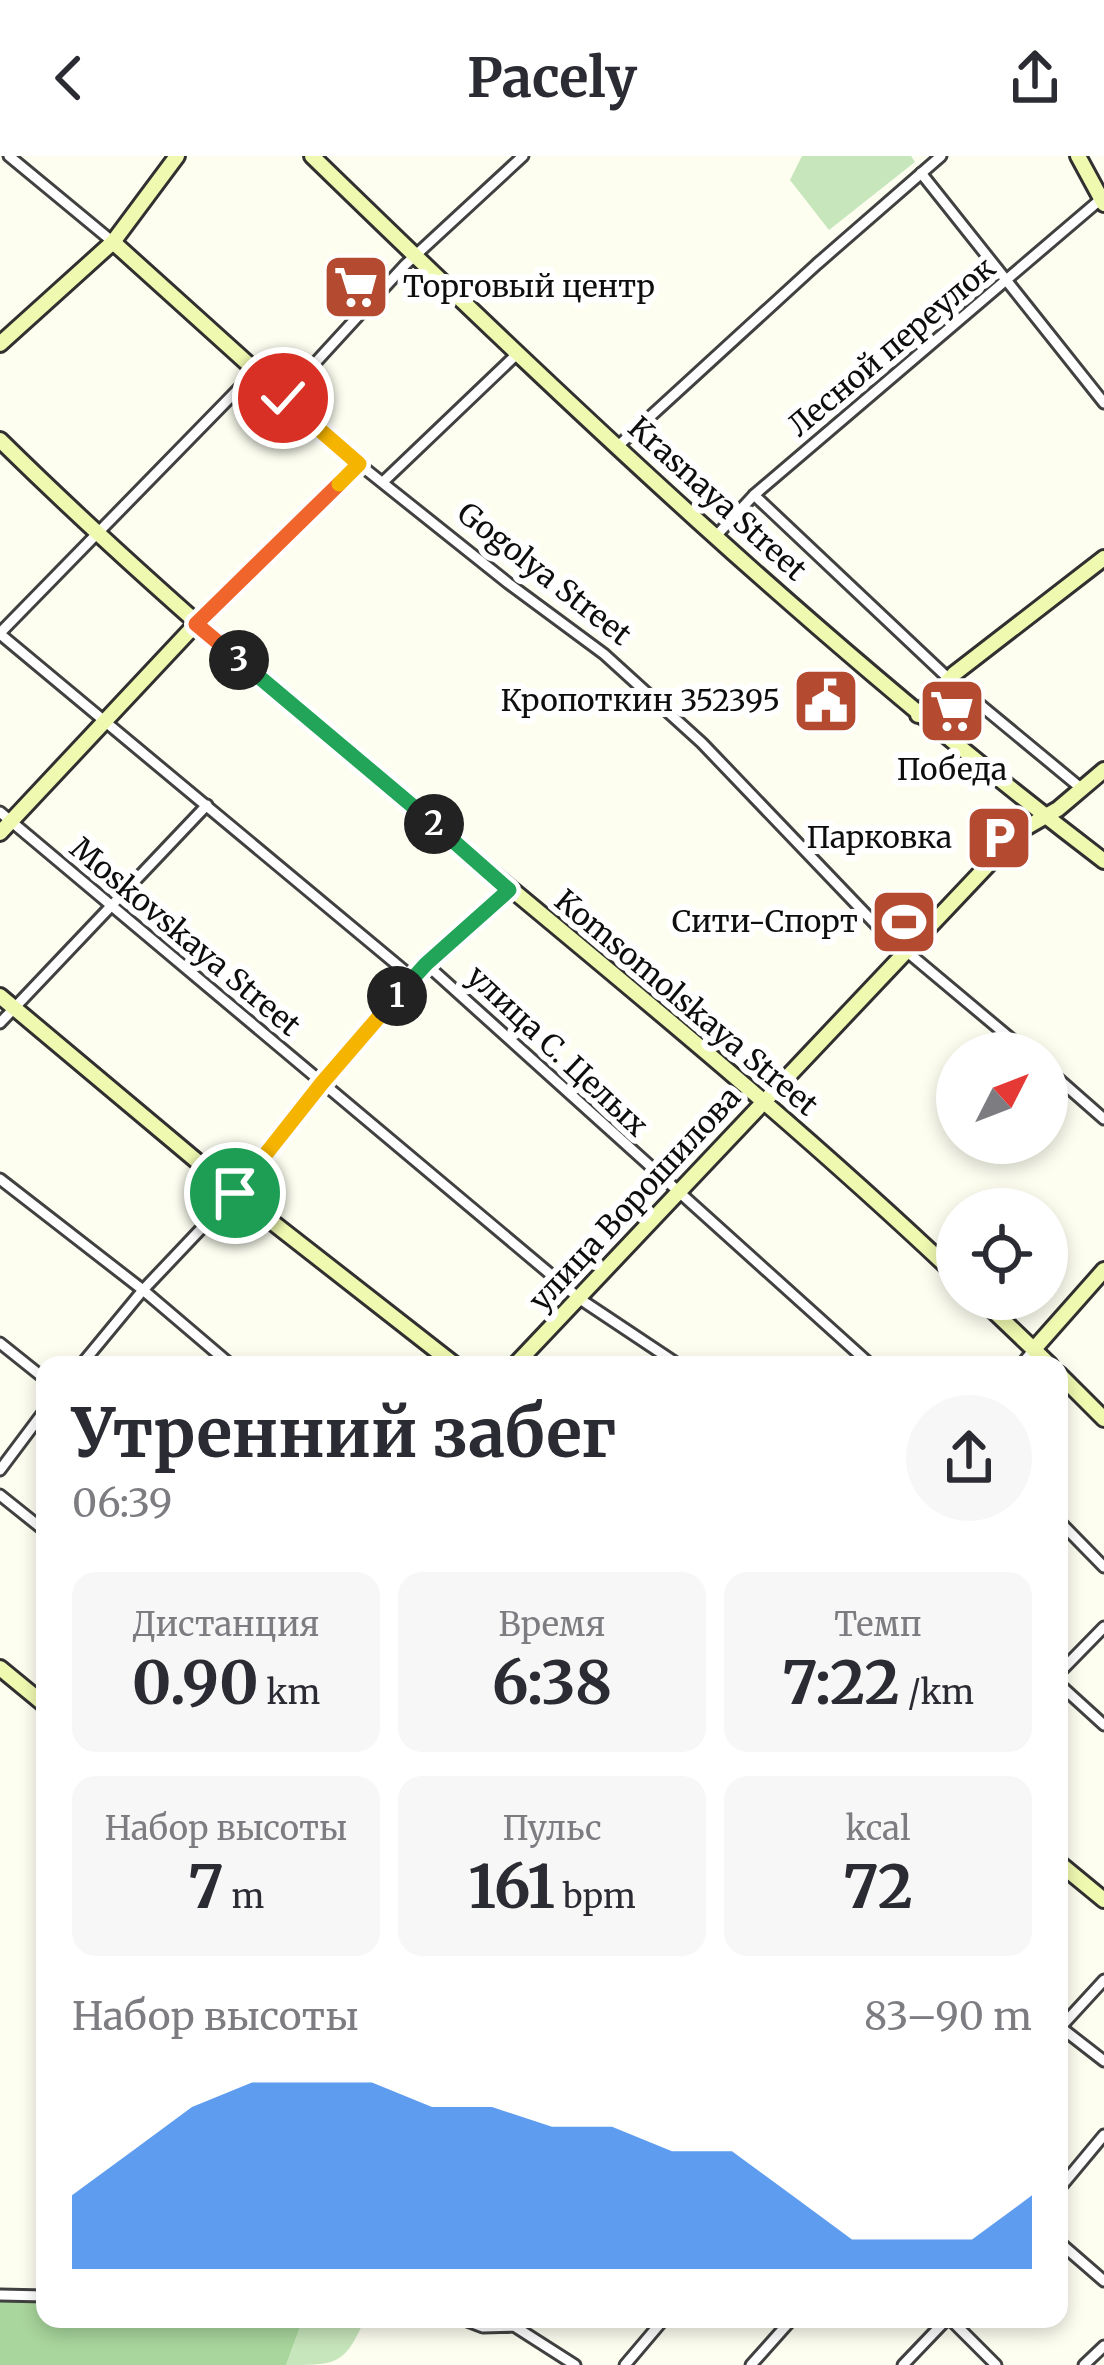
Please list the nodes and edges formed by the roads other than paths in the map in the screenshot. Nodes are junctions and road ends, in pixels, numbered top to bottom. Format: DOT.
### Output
graph roads {
  1 [pos="9,156"];
  2 [pos="177,156"];
  3 [pos="312,156"];
  4 [pos="523,156"];
  5 [pos="941,156"];
  6 [pos="1078,156"];
  7 [pos="921,173"];
  8 [pos="1102,201"];
  9 [pos="113,242"];
  10 [pos="415,255"];
  11 [pos="1008,280"];
  12 [pos="0,344"];
  13 [pos="517,354"];
  14 [pos="255,372"];
  15 [pos="283,398"];
  16 [pos="1104,404"];
  17 [pos="0,440"];
  18 [pos="619,446"];
  19 [pos="359,464"];
  20 [pos="384,481"];
  21 [pos="754,495"];
  22 [pos="97,532"];
  23 [pos="717,535"];
  24 [pos="1104,558"];
  25 [pos="196,624"];
  26 [pos="0,633"];
  27 [pos="949,679"];
  28 [pos="918,715"];
  29 [pos="103,722"];
  30 [pos="1104,770"];
  31 [pos="1082,788"];
  32 [pos="207,805"];
  33 [pos="1046,817"];
  34 [pos="4,822"];
  35 [pos="1104,861"];
  36 [pos="509,890"];
  37 [pos="109,905"];
  38 [pos="909,952"];
  39 [pos="426,964"];
  40 [pos="413,978"];
  41 [pos="0,997"];
  42 [pos="14,1008"];
  43 [pos="0,1024"];
  44 [pos="1003,1032"];
  45 [pos="322,1083"];
  46 [pos="1068,1087"];
  47 [pos="763,1102"];
  48 [pos="1104,1118"];
  49 [pos="0,1179"];
  50 [pos="235,1193"];
  51 [pos="677,1195"];
  52 [pos="936,1257"];
  53 [pos="1104,1270"];
  54 [pos="143,1290"];
  55 [pos="580,1299"];
  56 [pos="1003,1320"];
  57 [pos="0,1343"];
  58 [pos="1034,1349"];
  59 [pos="88,1356"];
  60 [pos="220,1356"];
  61 [pos="443,1356"];
  62 [pos="524,1356"];
  63 [pos="666,1356"];
  64 [pos="861,1356"];
  65 [pos="1028,1356"];
  66 [pos="1041,1356"];
  67 [pos="36,1372"];
  68 [pos="1068,1383"];
  69 [pos="1104,1419"];
  70 [pos="36,1422"];
  71 [pos="0,1470"];
  72 [pos="0,1495"];
  73 [pos="36,1525"];
  74 [pos="1068,1530"];
  75 [pos="1104,1567"];
  76 [pos="1104,1627"];
  77 [pos="1068,1664"];
  78 [pos="0,1668"];
  79 [pos="1068,1692"];
  80 [pos="36,1698"];
  81 [pos="1104,1725"];
  82 [pos="1068,1870"];
  83 [pos="1104,1900"];
  84 [pos="1104,1979"];
  85 [pos="1068,2019"];
  86 [pos="1068,2034"];
  87 [pos="1104,2061"];
  88 [pos="1104,2135"];
  89 [pos="1068,2177"];
  90 [pos="1068,2250"];
  91 [pos="1104,2281"];
  92 [pos="0,2295"];
  93 [pos="36,2296"];
  94 [pos="524,2328"];
  95 [pos="656,2328"];
  96 [pos="784,2328"];
  97 [pos="940,2328"];
  98 [pos="958,2328"];
  99 [pos="1104,2346"];
  100 [pos="575,2365"];
  101 [pos="625,2365"];
  102 [pos="752,2365"];
  103 [pos="903,2365"];
  104 [pos="996,2365"];
  105 [pos="1084,2365"];
  1 -- 9 [label="street, Gogolya Street"];
  2 -- 9 [label="main road"];
  3 -- 10 [label="main road, Krasnaya Street"];
  4 -- 10 [label="street"];
  5 -- 7 [label="street"];
  6 -- 8 [label="main road"];
  7 -- 11 [label="street"];
  7 -- 18 [label="street"];
  8 -- 11 [label="street, Лесной переулок"];
  9 -- 12 [label="main road"];
  9 -- 14 [label="main road, Gogolya Street"];
  10 -- 13 [label="main road, Krasnaya Street"];
  10 -- 15 [label="street"];
  11 -- 16 [label="street"];
  11 -- 21 [label="street, Лесной переулок"];
  13 -- 18 [label="main road, Krasnaya Street"];
  13 -- 20 [label="street"];
  14 -- 15 [label="main road, Gogolya Street"];
  14 -- 22 [label="street"];
  15 -- 19 [label="main road, Gogolya Street"];
  17 -- 22 [label="main road, Komsomolskaya Street"];
  18 -- 23 [label="main road, Krasnaya Street"];
  19 -- 20 [label="street, Gogolya Street"];
  19 -- 25 [label="main road"];
  20 -- 38 [label="street, Gogolya Street"];
  21 -- 23 [label="street, Лесной переулок"];
  21 -- 27 [label="street, Krasnaya Street"];
  22 -- 25 [label="main road, Komsomolskaya Street"];
  22 -- 26 [label="street"];
  23 -- 28 [label="main road, Krasnaya Street"];
  24 -- 27 [label="main road"];
  25 -- 29 [label="main road"];
  25 -- 36 [label="main road, Komsomolskaya Street"];
  26 -- 29 [label="street"];
  27 -- 28 [label="main road"];
  27 -- 31 [label="street, Krasnaya Street"];
  28 -- 33 [label="main road, Krasnaya Street"];
  29 -- 32 [label="street"];
  29 -- 34 [label="main road"];
  30 -- 31 [label="main road, улица Ворошилова"];
  31 -- 33 [label="main road, улица Ворошилова"];
  32 -- 37 [label="street"];
  32 -- 40 [label="street"];
  33 -- 35 [label="main road, Krasnaya Street"];
  33 -- 38 [label="main road, улица Ворошилова"];
  34 -- 37 [label="street, Moskovskaya Street"];
  36 -- 39 [label="street"];
  36 -- 47 [label="main road, Komsomolskaya Street"];
  37 -- 42 [label="street"];
  37 -- 45 [label="street, Moskovskaya Street"];
  38 -- 44 [label="street, Gogolya Street"];
  38 -- 47 [label="main road, улица Ворошилова"];
  39 -- 40 [label="street"];
  39 -- 51 [label="street, улица С. Целых"];
  40 -- 45 [label="street"];
  41 -- 42 [label="main road"];
  42 -- 43 [label="street"];
  42 -- 50 [label="main road"];
  45 -- 50 [label="street"];
  45 -- 55 [label="street, Moskovskaya Street"];
  46 -- 48 [label="street"];
  47 -- 51 [label="main road, улица Ворошилова"];
  47 -- 52 [label="main road, Komsomolskaya Street"];
  49 -- 54 [label="street"];
  50 -- 54 [label="street"];
  50 -- 61 [label="main road"];
  51 -- 55 [label="main road, улица Ворошилова"];
  51 -- 64 [label="street, улица С. Целых"];
  53 -- 58 [label="main road"];
  54 -- 59 [label="street"];
  54 -- 60 [label="street"];
  55 -- 62 [label="main road, улица Ворошилова"];
  55 -- 63 [label="street, Moskovskaya Street"];
  56 -- 58 [label="main road"];
  57 -- 67 [label="street"];
  58 -- 65 [label="street"];
  58 -- 66 [label="main road"];
  68 -- 69 [label="main road"];
  70 -- 71 [label="street"];
  72 -- 73 [label="street"];
  74 -- 75 [label="street"];
  76 -- 77 [label="street"];
  78 -- 80 [label="main road"];
  79 -- 81 [label="street"];
  82 -- 83 [label="main road"];
  84 -- 85 [label="street"];
  86 -- 87 [label="street"];
  88 -- 89 [label="street"];
  90 -- 91 [label="street"];
  92 -- 93 [label="street"];
  94 -- 100 [label="street"];
  95 -- 101 [label="street"];
  96 -- 102 [label="street"];
  97 -- 103 [label="street"];
  98 -- 104 [label="street"];
  99 -- 105 [label="street"];
}
